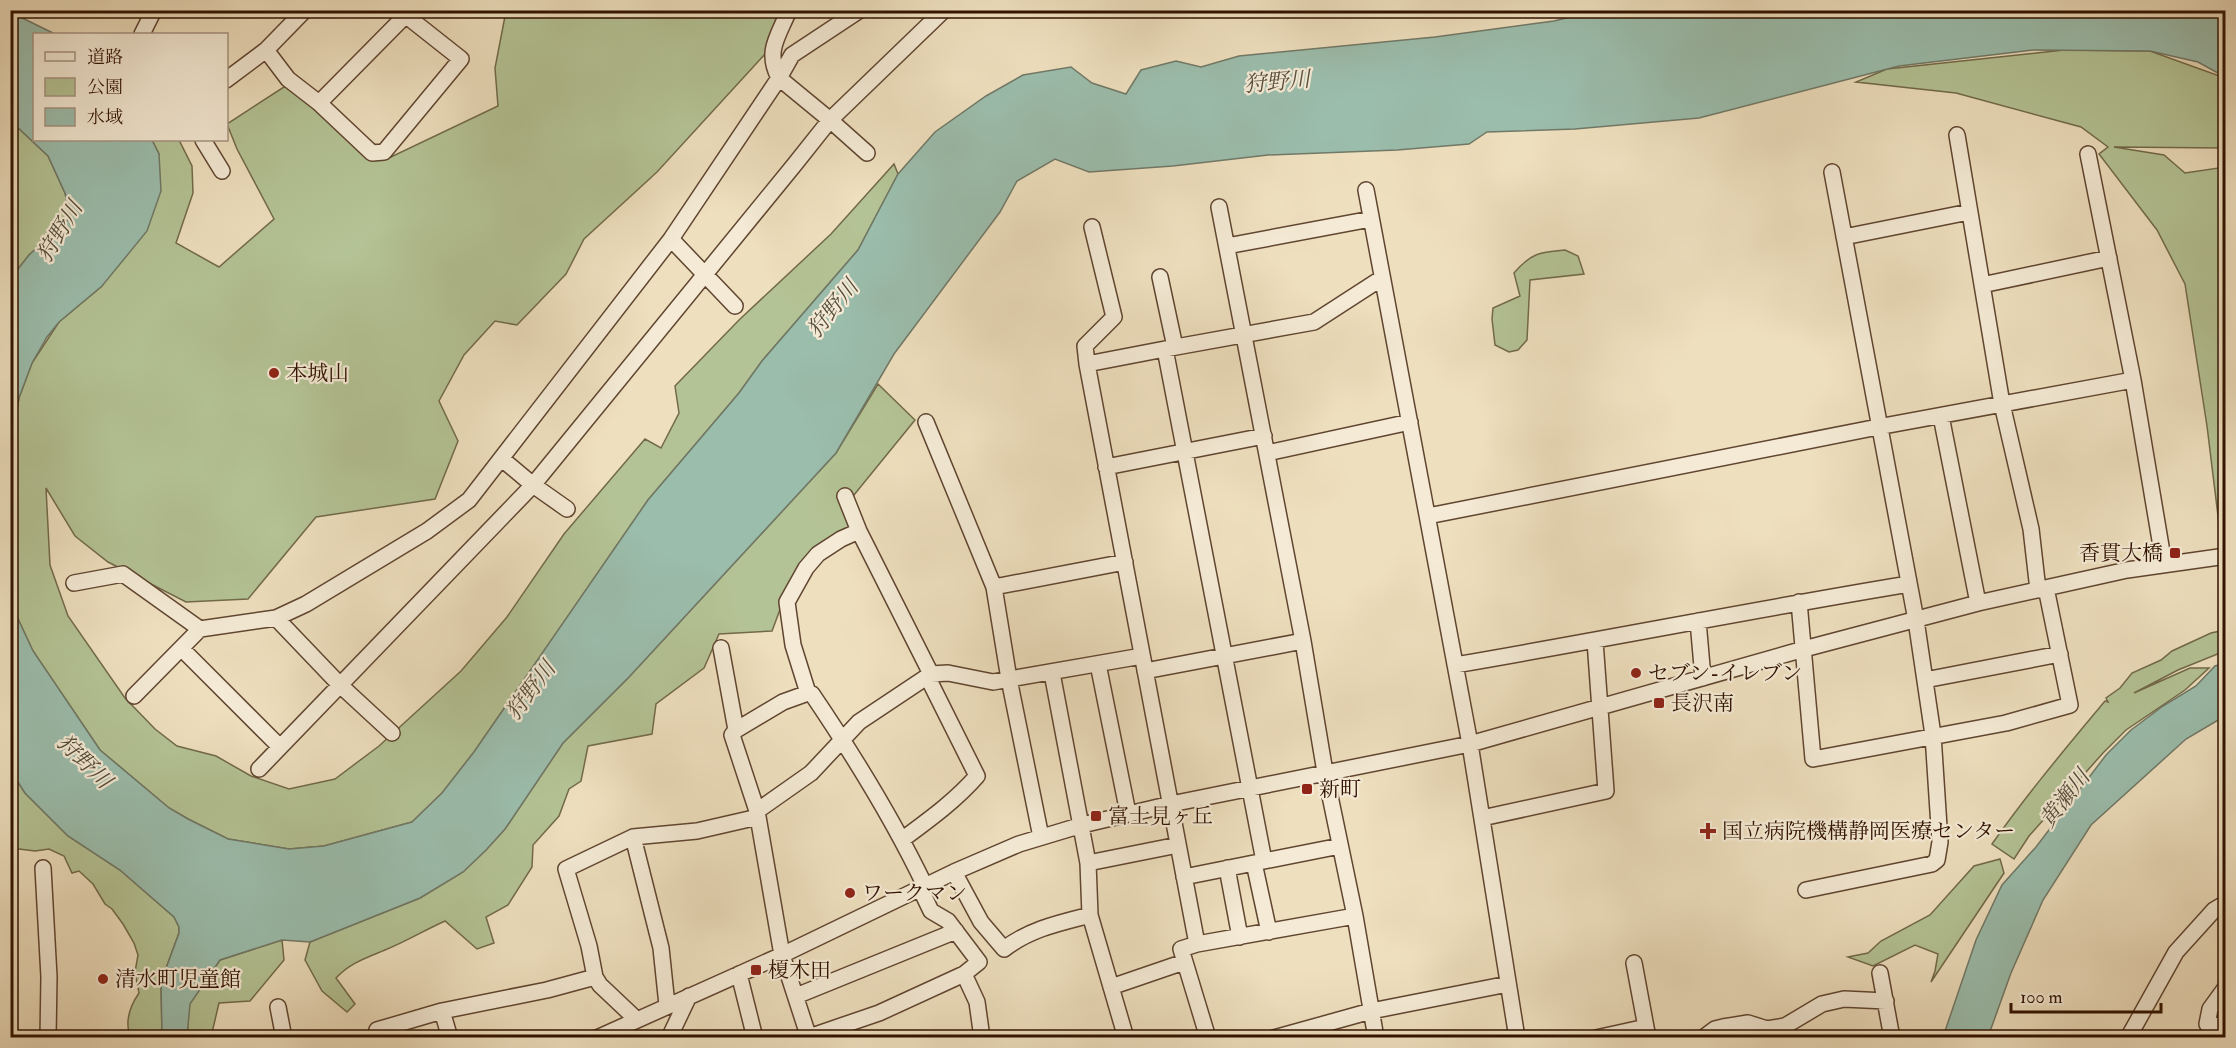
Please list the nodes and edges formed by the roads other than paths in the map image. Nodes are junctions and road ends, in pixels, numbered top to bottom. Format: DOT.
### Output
graph roads {
  1 [pos="154,10"];
  2 [pos="305,10"];
  3 [pos="789,10"];
  4 [pos="860,10"];
  5 [pos="944,10"];
  6 [pos="402,13"];
  7 [pos="142,33"];
  8 [pos="266,50"];
  9 [pos="228,78"];
  10 [pos="779,78"];
  11 [pos="319,103"];
  12 [pos="830,120"];
  13 [pos="1957,135"];
  14 [pos="204,141"];
  15 [pos="867,153"];
  16 [pos="2088,154"];
  17 [pos="222,171"];
  18 [pos="1832,172"];
  19 [pos="1366,190"];
  20 [pos="1219,207"];
  21 [pos="1969,212"];
  22 [pos="1371,219"];
  23 [pos="1092,227"];
  24 [pos="1844,237"];
  25 [pos="671,239"];
  26 [pos="1227,246"];
  27 [pos="2109,258"];
  28 [pos="705,274"];
  29 [pos="1160,277"];
  30 [pos="1382,278"];
  31 [pos="1982,285"];
  32 [pos="735,306"];
  33 [pos="1242,334"];
  34 [pos="1170,348"];
  35 [pos="1087,364"];
  36 [pos="2133,380"];
  37 [pos="2002,404"];
  38 [pos="1941,416"];
  39 [pos="926,422"];
  40 [pos="1410,422"];
  41 [pos="1878,427"];
  42 [pos="1264,436"];
  43 [pos="1184,453"];
  44 [pos="1267,453"];
  45 [pos="502,459"];
  46 [pos="1106,467"];
  47 [pos="533,485"];
  48 [pos="845,496"];
  49 [pos="567,509"];
  50 [pos="1428,516"];
  51 [pos="859,531"];
  52 [pos="2226,556"];
  53 [pos="1125,562"];
  54 [pos="2164,564"];
  55 [pos="74,583"];
  56 [pos="1909,584"];
  57 [pos="994,587"];
  58 [pos="2042,589"];
  59 [pos="1799,602"];
  60 [pos="1978,603"];
  61 [pos="276,618"];
  62 [pos="1916,620"];
  63 [pos="1698,621"];
  64 [pos="200,629"];
  65 [pos="1303,641"];
  66 [pos="1595,642"];
  67 [pos="721,648"];
  68 [pos="182,649"];
  69 [pos="1804,649"];
  70 [pos="2060,654"];
  71 [pos="1224,657"];
  72 [pos="1143,663"];
  73 [pos="1098,664"];
  74 [pos="1455,665"];
  75 [pos="1052,673"];
  76 [pos="930,675"];
  77 [pos="1703,678"];
  78 [pos="1009,679"];
  79 [pos="1925,680"];
  80 [pos="340,686"];
  81 [pos="808,693"];
  82 [pos="134,696"];
  83 [pos="1598,708"];
  84 [pos="736,729"];
  85 [pos="392,733"];
  86 [pos="1933,735"];
  87 [pos="843,739"];
  88 [pos="1470,744"];
  89 [pos="280,747"];
  90 [pos="259,769"];
  91 [pos="1326,772"];
  92 [pos="1248,789"];
  93 [pos="1171,804"];
  94 [pos="1128,813"];
  95 [pos="758,814"];
  96 [pos="1482,818"];
  97 [pos="1082,825"];
  98 [pos="633,837"];
  99 [pos="1041,837"];
  100 [pos="903,839"];
  101 [pos="1178,845"];
  102 [pos="1340,846"];
  103 [pos="1259,862"];
  104 [pos="1088,863"];
  105 [pos="43,868"];
  106 [pos="1227,868"];
  107 [pos="954,872"];
  108 [pos="1184,877"];
  109 [pos="923,887"];
  110 [pos="1806,890"];
  111 [pos="2226,903"];
  112 [pos="1090,915"];
  113 [pos="1355,916"];
  114 [pos="956,931"];
  115 [pos="1269,932"];
  116 [pos="1240,937"];
  117 [pos="1197,944"];
  118 [pos="782,955"];
  119 [pos="1184,962"];
  120 [pos="1634,963"];
  121 [pos="1880,973"];
  122 [pos="739,974"];
  123 [pos="963,974"];
  124 [pos="595,977"];
  125 [pos="1508,984"];
  126 [pos="1111,987"];
  127 [pos="2226,987"];
  128 [pos="689,996"];
  129 [pos="796,996"];
  130 [pos="1886,1001"];
  131 [pos="667,1005"];
  132 [pos="278,1007"];
  133 [pos="442,1011"];
  134 [pos="1371,1011"];
  135 [pos="636,1019"];
  136 [pos="2226,1026"];
  137 [pos="1724,1032"];
  138 [pos="1647,1033"];
  139 [pos="809,1037"];
  140 [pos="37,1038"];
  141 [pos="47,1038"];
  142 [pos="284,1038"];
  143 [pos="380,1038"];
  144 [pos="450,1038"];
  145 [pos="597,1038"];
  146 [pos="669,1038"];
  147 [pos="755,1038"];
  148 [pos="982,1038"];
  149 [pos="1126,1038"];
  150 [pos="1208,1038"];
  151 [pos="1274,1038"];
  152 [pos="1376,1038"];
  153 [pos="1517,1038"];
  154 [pos="1596,1038"];
  155 [pos="1703,1038"];
  156 [pos="1892,1038"];
  157 [pos="2128,1038"];
  1 -- 7 [label="street"];
  2 -- 8 [label="street"];
  3 -- 10 [label="street"];
  4 -- 10 [label="street"];
  5 -- 12 [label="street"];
  6 -- 11 [label="street"];
  6 -- 11 [label="street"];
  8 -- 9 [label="street"];
  8 -- 11 [label="street"];
  10 -- 12 [label="street"];
  10 -- 25 [label="street"];
  12 -- 15 [label="street"];
  12 -- 28 [label="street"];
  13 -- 21 [label="street"];
  14 -- 17 [label="street"];
  16 -- 27 [label="street"];
  18 -- 24 [label="street"];
  19 -- 22 [label="street"];
  20 -- 26 [label="street"];
  21 -- 24 [label="street"];
  21 -- 31 [label="street"];
  22 -- 26 [label="street"];
  22 -- 30 [label="street"];
  23 -- 35 [label="street"];
  24 -- 41 [label="street"];
  25 -- 28 [label="street"];
  25 -- 45 [label="street"];
  26 -- 33 [label="street"];
  27 -- 31 [label="street"];
  27 -- 36 [label="street"];
  28 -- 32 [label="street"];
  28 -- 47 [label="street"];
  29 -- 34 [label="street"];
  30 -- 33 [label="street"];
  30 -- 40 [label="street"];
  31 -- 37 [label="street"];
  33 -- 34 [label="street"];
  33 -- 42 [label="street"];
  34 -- 35 [label="street"];
  34 -- 43 [label="street"];
  35 -- 46 [label="street"];
  36 -- 37 [label="street"];
  36 -- 54 [label="street"];
  37 -- 38 [label="street"];
  37 -- 58 [label="street"];
  38 -- 41 [label="street"];
  38 -- 60 [label="street"];
  39 -- 57 [label="street"];
  40 -- 44 [label="street"];
  40 -- 50 [label="street"];
  41 -- 50 [label="street"];
  41 -- 56 [label="street"];
  42 -- 43 [label="street"];
  42 -- 44 [label="street"];
  43 -- 46 [label="street"];
  43 -- 71 [label="street"];
  44 -- 65 [label="street"];
  45 -- 47 [label="street"];
  45 -- 61 [label="street"];
  46 -- 53 [label="street"];
  47 -- 49 [label="street"];
  47 -- 80 [label="street"];
  48 -- 51 [label="street"];
  50 -- 74 [label="street"];
  51 -- 76 [label="street"];
  51 -- 81 [label="street"];
  52 -- 54 [label="street"];
  53 -- 57 [label="street"];
  53 -- 72 [label="street"];
  54 -- 58 [label="street"];
  55 -- 64 [label="street"];
  56 -- 59 [label="street"];
  56 -- 62 [label="street"];
  57 -- 78 [label="street"];
  58 -- 60 [label="street"];
  58 -- 70 [label="street"];
  59 -- 63 [label="street"];
  59 -- 69 [label="street"];
  60 -- 62 [label="street"];
  61 -- 64 [label="street"];
  61 -- 80 [label="street"];
  62 -- 69 [label="street"];
  62 -- 79 [label="street"];
  63 -- 66 [label="street"];
  63 -- 77 [label="street"];
  64 -- 68 [label="street"];
  65 -- 71 [label="street"];
  65 -- 91 [label="street"];
  66 -- 74 [label="street"];
  66 -- 83 [label="street"];
  67 -- 84 [label="street"];
  68 -- 82 [label="street"];
  68 -- 89 [label="street"];
  69 -- 77 [label="street"];
  69 -- 86 [label="street"];
  70 -- 79 [label="street"];
  70 -- 86 [label="street"];
  71 -- 72 [label="street"];
  71 -- 92 [label="street"];
  72 -- 73 [label="street"];
  72 -- 93 [label="street"];
  73 -- 75 [label="street"];
  73 -- 94 [label="street"];
  74 -- 88 [label="street"];
  75 -- 78 [label="street"];
  75 -- 97 [label="street"];
  76 -- 78 [label="street"];
  76 -- 87 [label="street"];
  76 -- 100 [label="street"];
  77 -- 83 [label="street"];
  78 -- 99 [label="street"];
  79 -- 86 [label="street"];
  80 -- 85 [label="street"];
  80 -- 89 [label="street"];
  81 -- 84 [label="street"];
  81 -- 87 [label="street"];
  83 -- 88 [label="street"];
  83 -- 96 [label="street"];
  84 -- 95 [label="street"];
  86 -- 110 [label="street"];
  87 -- 95 [label="street"];
  87 -- 100 [label="street"];
  88 -- 91 [label="street"];
  88 -- 96 [label="street"];
  89 -- 90 [label="street"];
  91 -- 92 [label="street"];
  91 -- 102 [label="street"];
  92 -- 93 [label="street"];
  92 -- 103 [label="street"];
  93 -- 94 [label="street"];
  93 -- 101 [label="street"];
  94 -- 97 [label="street"];
  95 -- 98 [label="street"];
  95 -- 118 [label="street"];
  96 -- 125 [label="street"];
  97 -- 99 [label="street"];
  97 -- 104 [label="street"];
  98 -- 124 [label="street"];
  98 -- 131 [label="street"];
  99 -- 107 [label="street"];
  100 -- 109 [label="street"];
  101 -- 104 [label="street"];
  101 -- 108 [label="street"];
  102 -- 103 [label="street"];
  102 -- 113 [label="street"];
  103 -- 106 [label="street"];
  103 -- 115 [label="street"];
  104 -- 112 [label="street"];
  105 -- 141 [label="street"];
  106 -- 108 [label="street"];
  106 -- 116 [label="street"];
  107 -- 109 [label="street"];
  107 -- 112 [label="street"];
  108 -- 117 [label="street"];
  109 -- 114 [label="street"];
  109 -- 118 [label="street"];
  111 -- 157 [label="street"];
  112 -- 126 [label="street"];
  113 -- 115 [label="street"];
  113 -- 134 [label="street"];
  114 -- 123 [label="street"];
  114 -- 129 [label="street"];
  115 -- 116 [label="street"];
  116 -- 117 [label="street"];
  117 -- 119 [label="street"];
  118 -- 122 [label="street"];
  118 -- 129 [label="street"];
  119 -- 126 [label="street"];
  119 -- 150 [label="street"];
  120 -- 138 [label="street"];
  121 -- 130 [label="street"];
  122 -- 128 [label="street"];
  122 -- 147 [label="street"];
  123 -- 139 [label="street"];
  123 -- 148 [label="street"];
  124 -- 133 [label="street"];
  124 -- 135 [label="street"];
  125 -- 134 [label="street"];
  125 -- 153 [label="street"];
  126 -- 149 [label="street"];
  127 -- 136 [label="street"];
  128 -- 131 [label="street"];
  128 -- 146 [label="street"];
  129 -- 139 [label="street"];
  130 -- 137 [label="street"];
  130 -- 156 [label="street"];
  131 -- 135 [label="street"];
  132 -- 142 [label="street"];
  133 -- 143 [label="street"];
  133 -- 144 [label="street"];
  134 -- 151 [label="street"];
  134 -- 152 [label="street"];
  135 -- 145 [label="street"];
  137 -- 155 [label="street"];
  138 -- 154 [label="street"];
  140 -- 141 [label="street"];
}
